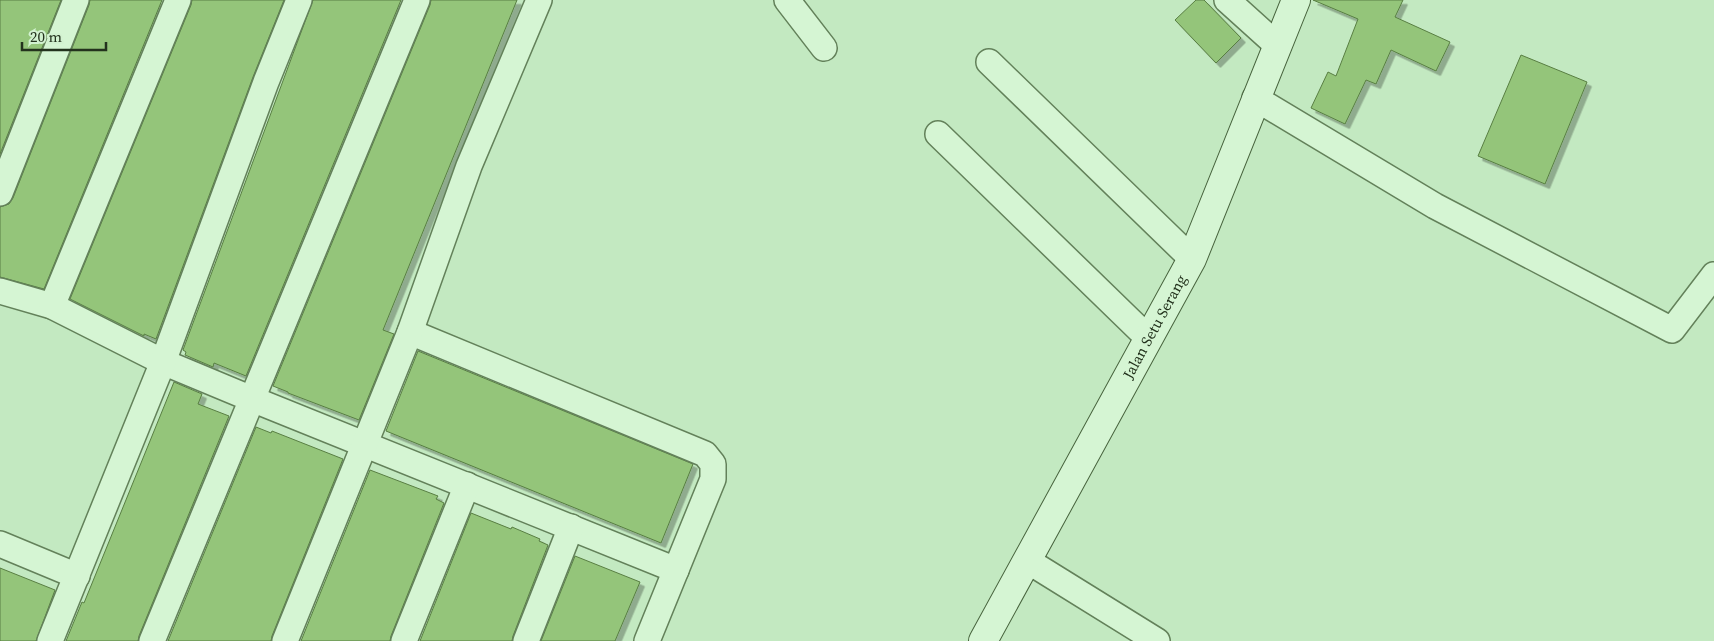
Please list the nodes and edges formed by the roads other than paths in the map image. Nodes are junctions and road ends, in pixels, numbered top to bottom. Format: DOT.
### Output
graph roads {
  1 [pos="76,0"];
  2 [pos="178,0"];
  3 [pos="299,0"];
  4 [pos="417,0"];
  5 [pos="539,0"];
  6 [pos="787,0"];
  7 [pos="1228,0"];
  8 [pos="1296,0"];
  9 [pos="1278,46"];
  10 [pos="824,48"];
  11 [pos="989,62"];
  12 [pos="1255,98"];
  13 [pos="938,134"];
  14 [pos="0,193"];
  15 [pos="1192,259"];
  16 [pos="1714,275"];
  17 [pos="0,291"];
  18 [pos="52,306"];
  19 [pos="410,332"];
  20 [pos="1148,338"];
  21 [pos="163,362"];
  22 [pos="252,400"];
  23 [pos="365,444"];
  24 [pos="467,485"];
  25 [pos="572,527"];
  26 [pos="0,544"];
  27 [pos="1028,561"];
  28 [pos="676,570"];
  29 [pos="77,576"];
  30 [pos="50,641"];
  31 [pos="152,641"];
  32 [pos="285,641"];
  33 [pos="404,641"];
  34 [pos="526,641"];
  35 [pos="647,641"];
  36 [pos="984,641"];
  37 [pos="1157,641"];
  1 -- 14 [label="street"];
  2 -- 18 [label="street"];
  3 -- 21 [label="street"];
  4 -- 22 [label="street"];
  5 -- 19 [label="street"];
  6 -- 10 [label="street"];
  7 -- 9 [label="street"];
  8 -- 9 [label="street, Jalan Setu Serang"];
  9 -- 12 [label="street, Jalan Setu Serang"];
  11 -- 15 [label="street"];
  12 -- 15 [label="street, Jalan Setu Serang"];
  12 -- 16 [label="street"];
  13 -- 20 [label="street"];
  15 -- 20 [label="street, Jalan Setu Serang"];
  17 -- 18 [label="street"];
  18 -- 21 [label="street"];
  19 -- 23 [label="street"];
  19 -- 28 [label="street"];
  20 -- 27 [label="street, Jalan Setu Serang"];
  21 -- 22 [label="street"];
  21 -- 29 [label="street"];
  22 -- 23 [label="street"];
  22 -- 31 [label="street"];
  23 -- 24 [label="street"];
  23 -- 32 [label="street"];
  24 -- 25 [label="street"];
  24 -- 33 [label="street"];
  25 -- 28 [label="street"];
  25 -- 34 [label="street"];
  26 -- 29 [label="street"];
  27 -- 36 [label="street, Jalan Setu Serang"];
  27 -- 37 [label="street"];
  28 -- 35 [label="street"];
  29 -- 30 [label="street"];
}
